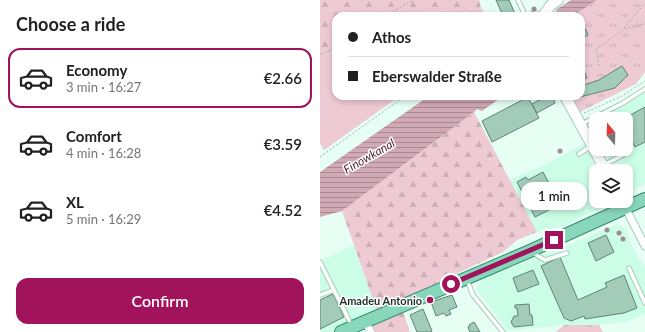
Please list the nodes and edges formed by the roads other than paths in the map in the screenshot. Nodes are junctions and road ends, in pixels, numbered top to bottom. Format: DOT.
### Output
graph roads {
  1 [pos="518,0"];
  2 [pos="558,0"];
  3 [pos="523,12"];
  4 [pos="546,12"];
  5 [pos="645,89"];
  6 [pos="567,100"];
  7 [pos="578,121"];
  8 [pos="589,141"];
  9 [pos="589,148"];
  10 [pos="579,154"];
  11 [pos="622,156"];
  12 [pos="611,164"];
  13 [pos="645,199"];
  14 [pos="633,202"];
  15 [pos="618,208"];
  16 [pos="626,208"];
  17 [pos="645,246"];
  18 [pos="530,251"];
  19 [pos="567,252"];
  20 [pos="320,262"];
  21 [pos="629,268"];
  22 [pos="466,277"];
  23 [pos="334,290"];
  24 [pos="320,296"];
  25 [pos="645,303"];
  26 [pos="353,327"];
  27 [pos="367,329"];
  28 [pos="341,332"];
  29 [pos="503,332"];
  1 -- 3 [label="lane"];
  2 -- 4 [label="main road"];
  5 -- 7 [label="lane"];
  6 -- 7 [label="main road"];
  7 -- 8 [label="main road"];
  9 -- 10 [label="lane"];
  11 -- 12 [label="lane"];
  13 -- 14 [label="main road"];
  15 -- 18 [label="main road"];
  16 -- 17 [label="street"];
  18 -- 19 [label="lane"];
  18 -- 22 [label="main road"];
  20 -- 23 [label="lane"];
  21 -- 25 [label="lane"];
  22 -- 27 [label="main road"];
  22 -- 29 [label="lane"];
  23 -- 24 [label="lane"];
  23 -- 26 [label="lane"];
  26 -- 27 [label="main road"];
  26 -- 28 [label="main road"];
}
